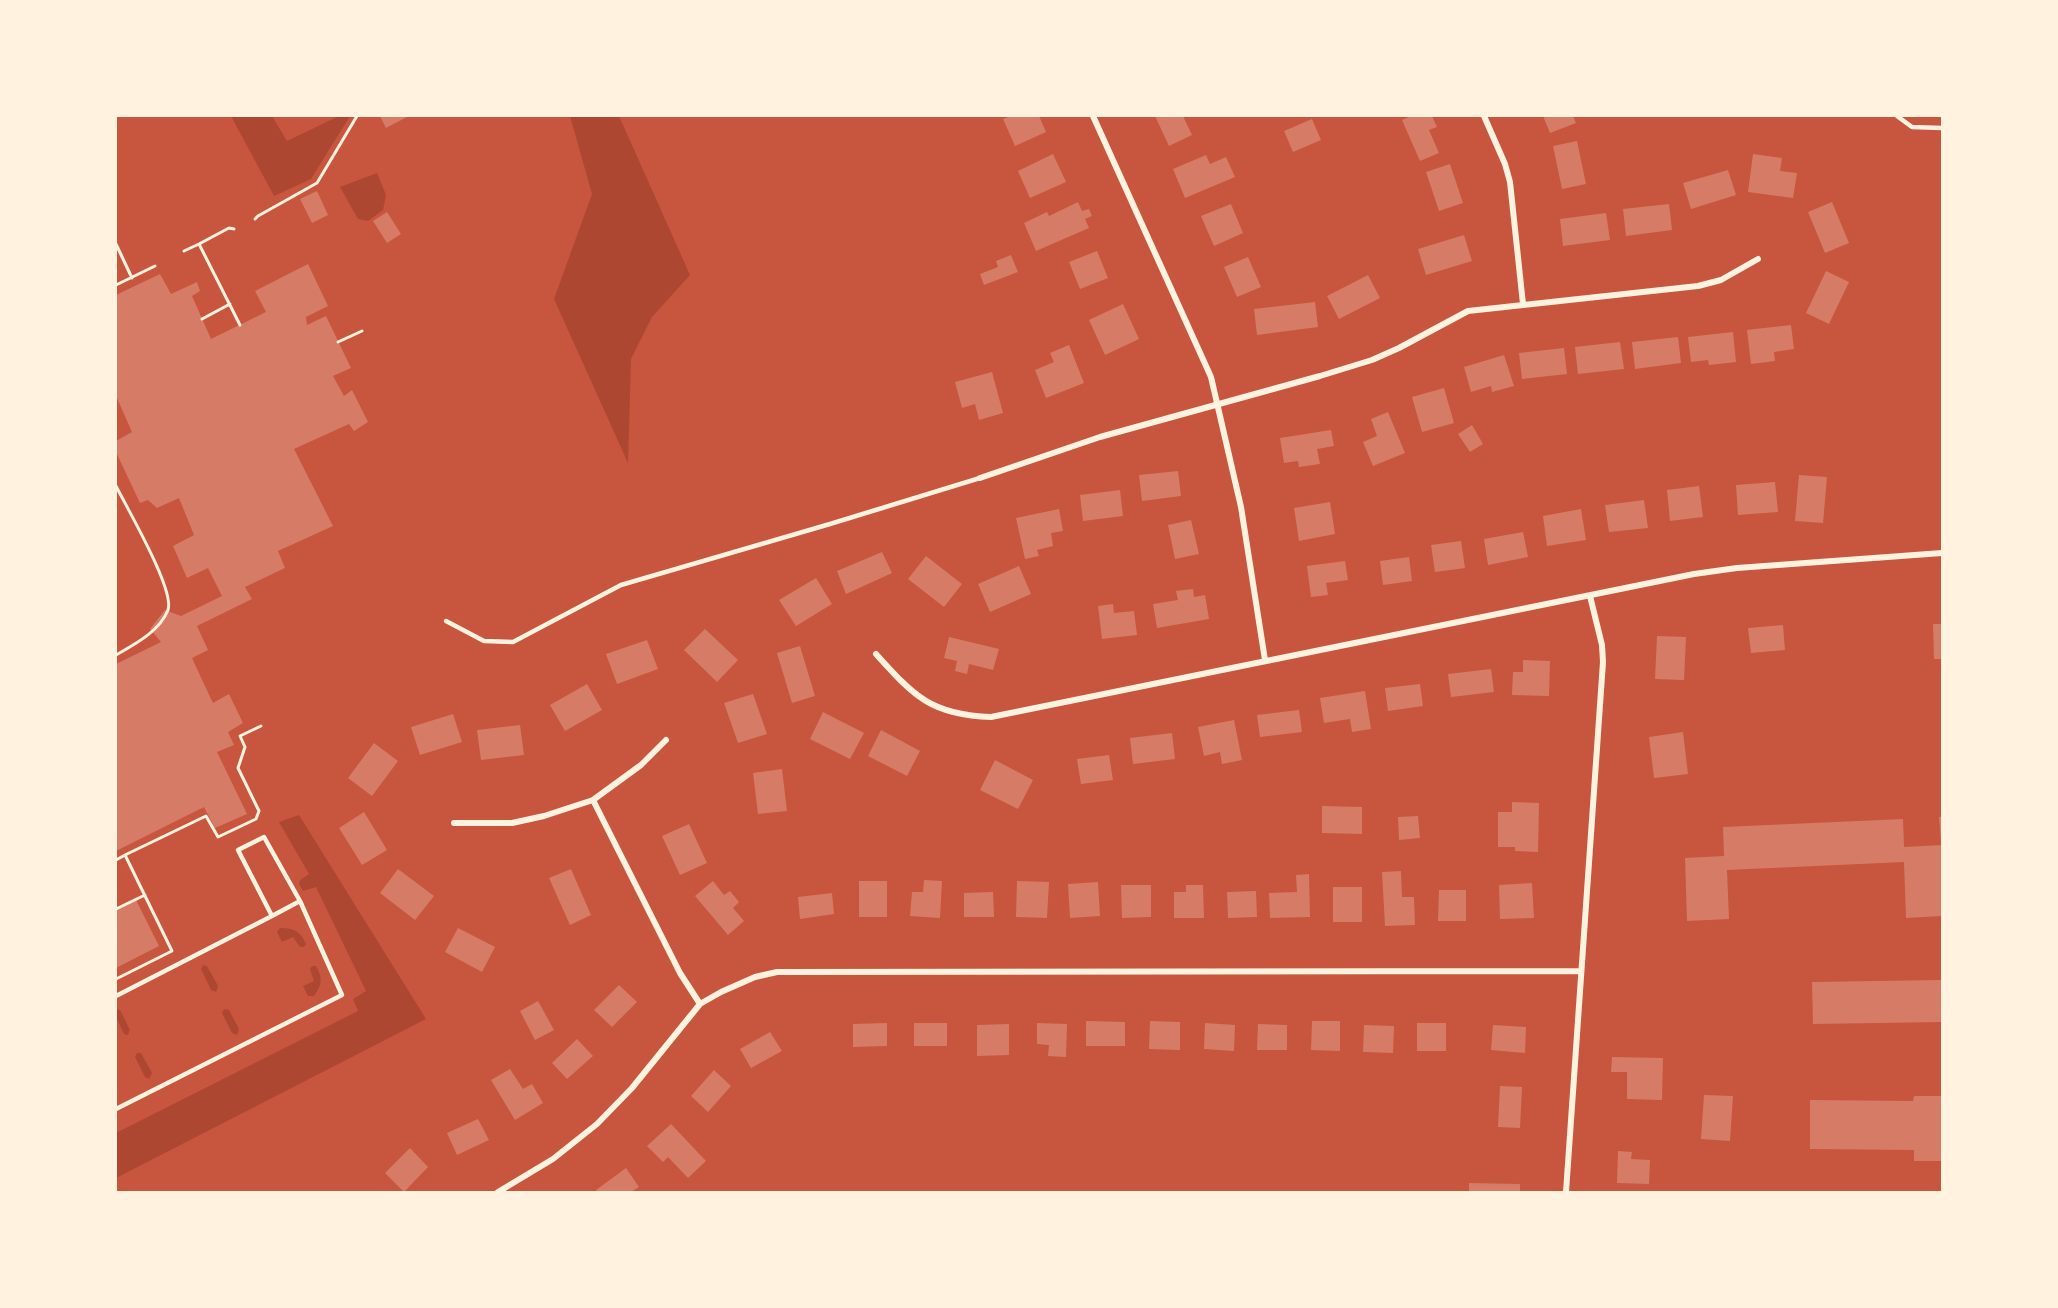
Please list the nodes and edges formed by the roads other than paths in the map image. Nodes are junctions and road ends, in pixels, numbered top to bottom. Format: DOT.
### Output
graph roads {
  1 [pos="1093,116"];
  2 [pos="1484,116"];
  3 [pos="1897,116"];
  4 [pos="1942,128"];
  5 [pos="1758,259"];
  6 [pos="1523,304"];
  7 [pos="1218,404"];
  8 [pos="980,478"];
  9 [pos="1942,553"];
  10 [pos="1590,596"];
  11 [pos="446,621"];
  12 [pos="876,654"];
  13 [pos="1265,660"];
  14 [pos="666,740"];
  15 [pos="593,800"];
  16 [pos="454,823"];
  17 [pos="300,901"];
  18 [pos="272,915"];
  19 [pos="1581,971"];
  20 [pos="116,996"];
  21 [pos="700,1004"];
  22 [pos="116,1109"];
  23 [pos="498,1192"];
  24 [pos="1566,1192"];
  1 -- 7 [label="street"];
  2 -- 6 [label="street"];
  3 -- 4 [label="lane"];
  5 -- 6 [label="street"];
  6 -- 7 [label="street"];
  7 -- 8 [label="street"];
  7 -- 13 [label="street"];
  8 -- 11 [label="lane"];
  9 -- 10 [label="street"];
  10 -- 13 [label="street"];
  10 -- 19 [label="street"];
  12 -- 13 [label="street"];
  14 -- 15 [label="street"];
  15 -- 16 [label="street"];
  15 -- 21 [label="street"];
  17 -- 18 [label="lane"];
  17 -- 18 [label="lane"];
  17 -- 22 [label="lane"];
  18 -- 20 [label="lane"];
  19 -- 21 [label="street"];
  19 -- 24 [label="street"];
  21 -- 23 [label="street"];
}
